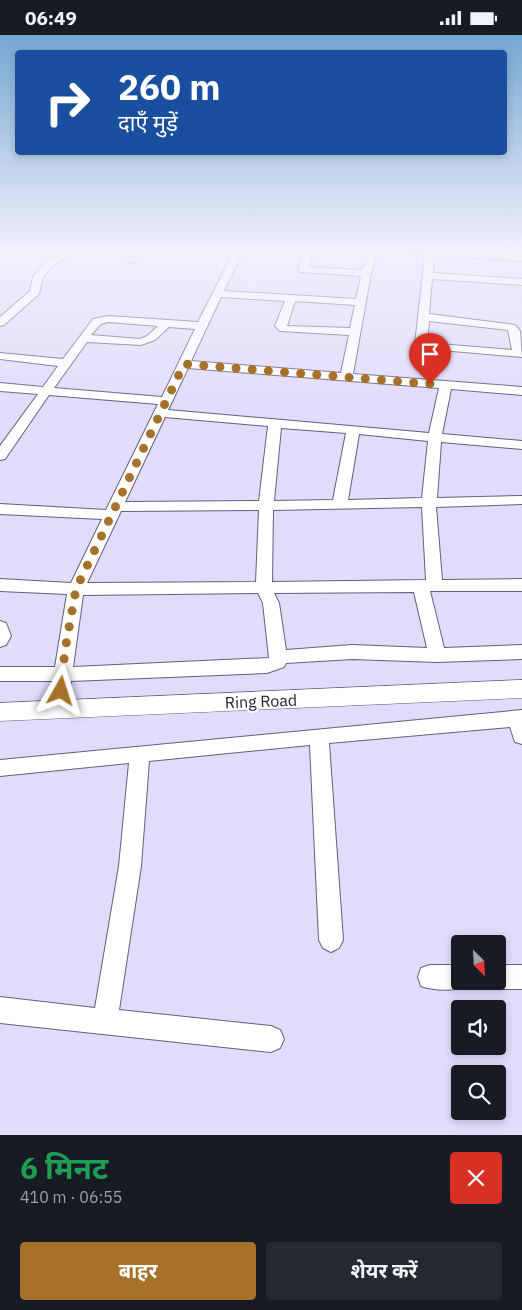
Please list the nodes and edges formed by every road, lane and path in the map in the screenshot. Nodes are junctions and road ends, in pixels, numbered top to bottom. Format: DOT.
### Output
graph roads {
  1 [pos="23,302"];
  2 [pos="214,302"];
  3 [pos="290,302"];
  4 [pos="360,302"];
  5 [pos="425,302"];
  6 [pos="424,317"];
  7 [pos="0,323"];
  8 [pos="166,324"];
  9 [pos="203,326"];
  10 [pos="355,333"];
  11 [pos="83,338"];
  12 [pos="520,353"];
  13 [pos="0,356"];
  14 [pos="65,363"];
  15 [pos="184,364"];
  16 [pos="346,377"];
  17 [pos="446,385"];
  18 [pos="0,387"];
  19 [pos="46,391"];
  20 [pos="522,391"];
  21 [pos="164,407"];
  22 [pos="275,423"];
  23 [pos="353,430"];
  24 [pos="435,437"];
  25 [pos="522,445"];
  26 [pos="2,450"];
  27 [pos="522,500"];
  28 [pos="340,503"];
  29 [pos="429,504"];
  30 [pos="266,505"];
  31 [pos="0,509"];
  32 [pos="114,511"];
  33 [pos="0,585"];
  34 [pos="522,585"];
  35 [pos="427,586"];
  36 [pos="264,588"];
  37 [pos="76,589"];
  38 [pos="0,627"];
  39 [pos="0,641"];
  40 [pos="522,652"];
  41 [pos="437,655"];
  42 [pos="278,657"];
  43 [pos="63,674"];
  44 [pos="0,675"];
  45 [pos="522,689"];
  46 [pos="58,709"];
  47 [pos="0,712"];
  48 [pos="520,724"];
  49 [pos="319,736"];
  50 [pos="140,755"];
  51 [pos="0,768"];
  52 [pos="331,940"];
  53 [pos="430,977"];
  54 [pos="451,977"];
  55 [pos="506,977"];
  56 [pos="522,977"];
  57 [pos="0,1010"];
  58 [pos="105,1021"];
  59 [pos="271,1039"];
  1 -- 7 [label="street"];
  2 -- 9 [label="street"];
  3 -- 10 [label="street"];
  4 -- 10 [label="street"];
  5 -- 6 [label="street"];
  6 -- 12 [label="street"];
  6 -- 12 [label="street"];
  8 -- 9 [label="street"];
  8 -- 11 [label="street"];
  8 -- 11 [label="street"];
  9 -- 15 [label="street"];
  10 -- 16 [label="street"];
  11 -- 14 [label="street"];
  13 -- 14 [label="street"];
  14 -- 19 [label="street"];
  15 -- 16 [label="street"];
  15 -- 21 [label="street"];
  16 -- 17 [label="street"];
  17 -- 20 [label="street"];
  17 -- 24 [label="street"];
  18 -- 19 [label="street"];
  19 -- 21 [label="street"];
  19 -- 26 [label="street"];
  21 -- 22 [label="street"];
  21 -- 32 [label="street"];
  22 -- 23 [label="street"];
  22 -- 30 [label="street"];
  23 -- 24 [label="street"];
  23 -- 28 [label="street"];
  24 -- 25 [label="street"];
  24 -- 29 [label="street"];
  27 -- 29 [label="street"];
  28 -- 29 [label="street"];
  28 -- 30 [label="street"];
  29 -- 35 [label="street"];
  30 -- 32 [label="street"];
  30 -- 36 [label="street"];
  31 -- 32 [label="street"];
  32 -- 37 [label="street"];
  33 -- 37 [label="street"];
  34 -- 35 [label="street"];
  35 -- 36 [label="street"];
  35 -- 41 [label="street"];
  36 -- 37 [label="street"];
  36 -- 42 [label="street"];
  37 -- 43 [label="street"];
  38 -- 39 [label="street"];
  40 -- 41 [label="street"];
  41 -- 42 [label="street"];
  42 -- 43 [label="street"];
  43 -- 44 [label="street"];
  43 -- 46 [label="street"];
  45 -- 46 [label="street, Ring Road"];
  46 -- 47 [label="street, Ring Road"];
  48 -- 49 [label="street"];
  49 -- 50 [label="street"];
  49 -- 52 [label="street"];
  50 -- 51 [label="street"];
  50 -- 58 [label="street"];
  53 -- 54 [label="street"];
  55 -- 56 [label="street"];
  57 -- 58 [label="street"];
  58 -- 59 [label="street"];
}
